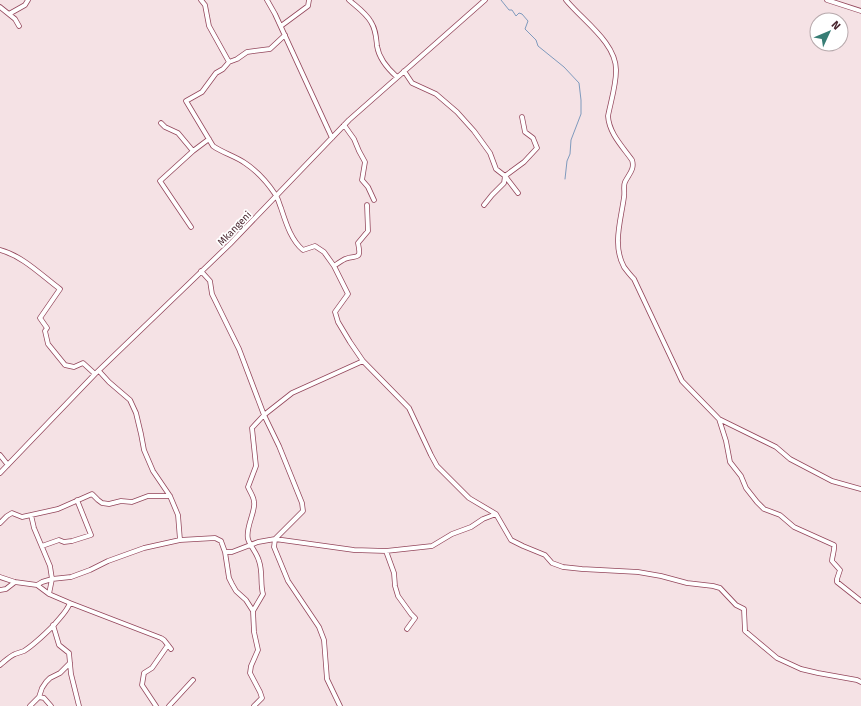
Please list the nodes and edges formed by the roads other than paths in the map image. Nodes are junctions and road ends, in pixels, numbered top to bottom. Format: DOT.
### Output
graph roads {
  1 [pos="28,0"];
  2 [pos="202,0"];
  3 [pos="267,0"];
  4 [pos="309,0"];
  5 [pos="349,0"];
  6 [pos="485,0"];
  7 [pos="566,0"];
  8 [pos="827,0"];
  9 [pos="0,7"];
  10 [pos="861,11"];
  11 [pos="10,14"];
  12 [pos="19,26"];
  13 [pos="281,26"];
  14 [pos="285,35"];
  15 [pos="229,62"];
  16 [pos="404,71"];
  17 [pos="397,78"];
  18 [pos="522,117"];
  19 [pos="161,123"];
  20 [pos="344,125"];
  21 [pos="332,138"];
  22 [pos="209,139"];
  23 [pos="194,151"];
  24 [pos="505,176"];
  25 [pos="518,193"];
  26 [pos="277,195"];
  27 [pos="374,200"];
  28 [pos="367,205"];
  29 [pos="484,205"];
  30 [pos="191,227"];
  31 [pos="0,250"];
  32 [pos="334,266"];
  33 [pos="201,271"];
  34 [pos="363,361"];
  35 [pos="97,372"];
  36 [pos="264,415"];
  37 [pos="719,419"];
  38 [pos="0,455"];
  39 [pos="8,465"];
  40 [pos="0,473"];
  41 [pos="861,489"];
  42 [pos="170,496"];
  43 [pos="77,500"];
  44 [pos="496,514"];
  45 [pos="32,515"];
  46 [pos="0,522"];
  47 [pos="275,539"];
  48 [pos="180,540"];
  49 [pos="251,544"];
  50 [pos="42,546"];
  51 [pos="386,551"];
  52 [pos="225,552"];
  53 [pos="0,577"];
  54 [pos="52,579"];
  55 [pos="15,582"];
  56 [pos="37,585"];
  57 [pos="0,590"];
  58 [pos="50,594"];
  59 [pos="861,601"];
  60 [pos="70,603"];
  61 [pos="253,611"];
  62 [pos="53,625"];
  63 [pos="407,629"];
  64 [pos="70,663"];
  65 [pos="0,665"];
  66 [pos="193,680"];
  67 [pos="861,682"];
  68 [pos="39,697"];
  69 [pos="30,706"];
  70 [pos="51,706"];
  71 [pos="79,706"];
  72 [pos="156,706"];
  73 [pos="169,706"];
  74 [pos="254,706"];
  75 [pos="340,706"];
  1 -- 11 [label="street"];
  2 -- 15 [label="street"];
  3 -- 13 [label="street"];
  4 -- 13 [label="street"];
  5 -- 17 [label="street"];
  6 -- 16 [label="street, Mkangeni"];
  7 -- 37 [label="street"];
  8 -- 10 [label="street"];
  9 -- 11 [label="street"];
  11 -- 12 [label="street"];
  13 -- 14 [label="street"];
  14 -- 15 [label="street"];
  14 -- 21 [label="street"];
  15 -- 22 [label="street"];
  16 -- 17 [label="street, Mkangeni"];
  16 -- 24 [label="street"];
  17 -- 20 [label="street, Mkangeni"];
  18 -- 24 [label="street"];
  19 -- 23 [label="street"];
  20 -- 21 [label="street, Mkangeni"];
  20 -- 27 [label="street"];
  21 -- 26 [label="street, Mkangeni"];
  22 -- 23 [label="street"];
  22 -- 26 [label="street"];
  23 -- 30 [label="street"];
  24 -- 25 [label="street"];
  24 -- 29 [label="street"];
  26 -- 32 [label="street"];
  26 -- 33 [label="street, Mkangeni"];
  28 -- 32 [label="street"];
  31 -- 35 [label="street"];
  32 -- 34 [label="street"];
  33 -- 35 [label="street, Mkangeni"];
  33 -- 36 [label="street"];
  34 -- 36 [label="street"];
  34 -- 44 [label="street"];
  35 -- 39 [label="street, Mkangeni"];
  35 -- 42 [label="street"];
  36 -- 47 [label="street"];
  36 -- 49 [label="street"];
  37 -- 41 [label="street"];
  37 -- 59 [label="street"];
  38 -- 39 [label="street"];
  39 -- 40 [label="street, Mkangeni"];
  42 -- 43 [label="street"];
  42 -- 48 [label="street"];
  43 -- 45 [label="street"];
  43 -- 50 [label="street"];
  44 -- 51 [label="street"];
  44 -- 67 [label="street"];
  45 -- 46 [label="street"];
  45 -- 50 [label="street"];
  47 -- 49 [label="street"];
  47 -- 51 [label="street"];
  47 -- 75 [label="street"];
  48 -- 52 [label="street"];
  48 -- 54 [label="street"];
  49 -- 52 [label="street"];
  49 -- 61 [label="street"];
  50 -- 54 [label="street"];
  51 -- 63 [label="street"];
  52 -- 61 [label="street"];
  53 -- 55 [label="street"];
  54 -- 56 [label="street"];
  54 -- 58 [label="street"];
  55 -- 56 [label="street"];
  55 -- 57 [label="street"];
  56 -- 58 [label="street"];
  58 -- 60 [label="street"];
  60 -- 62 [label="street"];
  60 -- 72 [label="street"];
  61 -- 74 [label="street"];
  62 -- 64 [label="street"];
  62 -- 65 [label="street"];
  64 -- 68 [label="street"];
  64 -- 71 [label="street"];
  66 -- 73 [label="street"];
  68 -- 69 [label="street"];
  68 -- 70 [label="street"];
}
